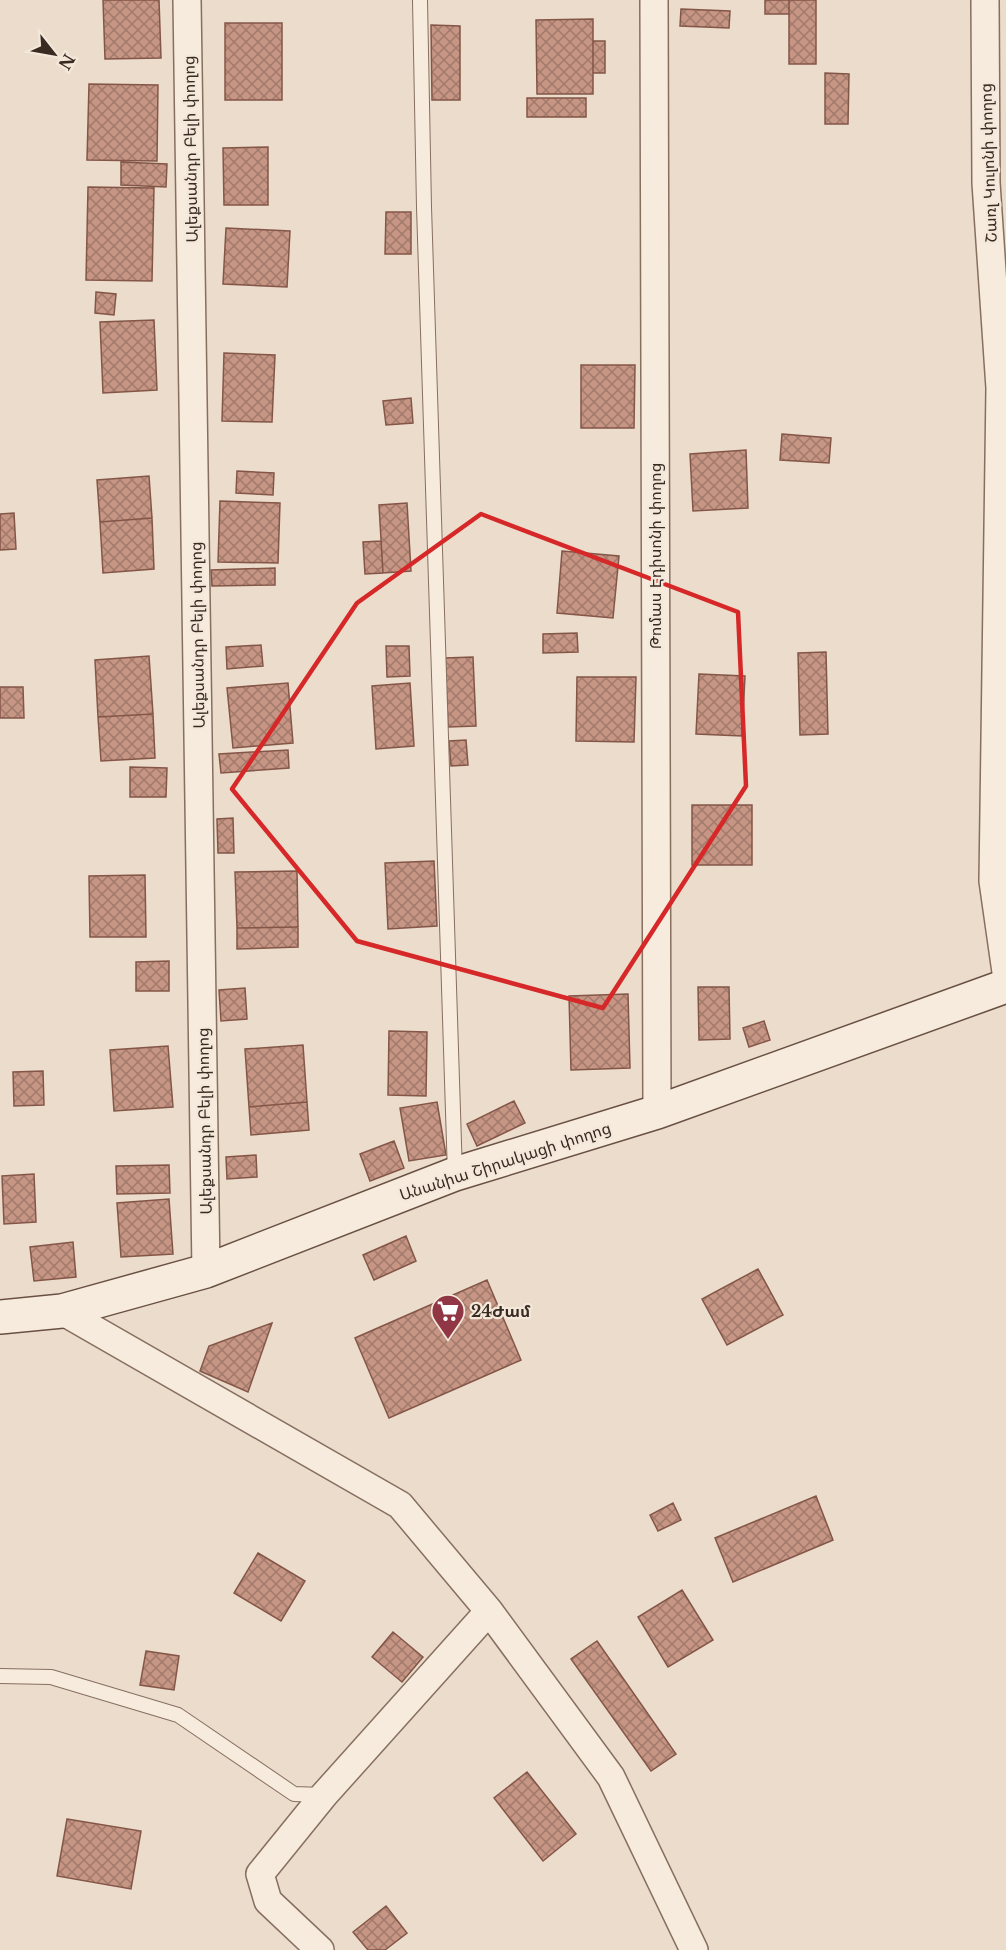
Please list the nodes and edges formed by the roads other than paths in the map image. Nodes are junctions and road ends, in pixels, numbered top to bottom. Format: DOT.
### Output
graph roads {
  1 [pos="188,0"];
  2 [pos="420,0"];
  3 [pos="654,0"];
  4 [pos="985,0"];
  5 [pos="1006,972"];
  6 [pos="1006,986"];
  7 [pos="657,1112"];
  8 [pos="455,1174"];
  9 [pos="206,1271"];
  10 [pos="62,1311"];
  11 [pos="0,1317"];
  12 [pos="489,1611"];
  13 [pos="0,1676"];
  14 [pos="324,1795"];
  15 [pos="320,1950"];
  16 [pos="694,1950"];
  1 -- 9 [label="street, Ալեքսանդր Բելի փողոց"];
  2 -- 8 [label="lane"];
  3 -- 7 [label="street, Թոմաս Էդիսոնի փողոց"];
  4 -- 5 [label="street, Շառլ Կուլոնի փողոց"];
  6 -- 7 [label="main road, Անանիա Շիրակացի փողոց"];
  7 -- 8 [label="main road, Անանիա Շիրակացի փողոց"];
  8 -- 9 [label="main road, Անանիա Շիրակացի փողոց"];
  9 -- 10 [label="main road, Անանիա Շիրակացի փողոց"];
  10 -- 11 [label="main road, Անանիա Շիրակացի փողոց"];
  10 -- 12 [label="street"];
  12 -- 14 [label="street"];
  12 -- 16 [label="street"];
  13 -- 14 [label="lane"];
  14 -- 15 [label="street"];
}
